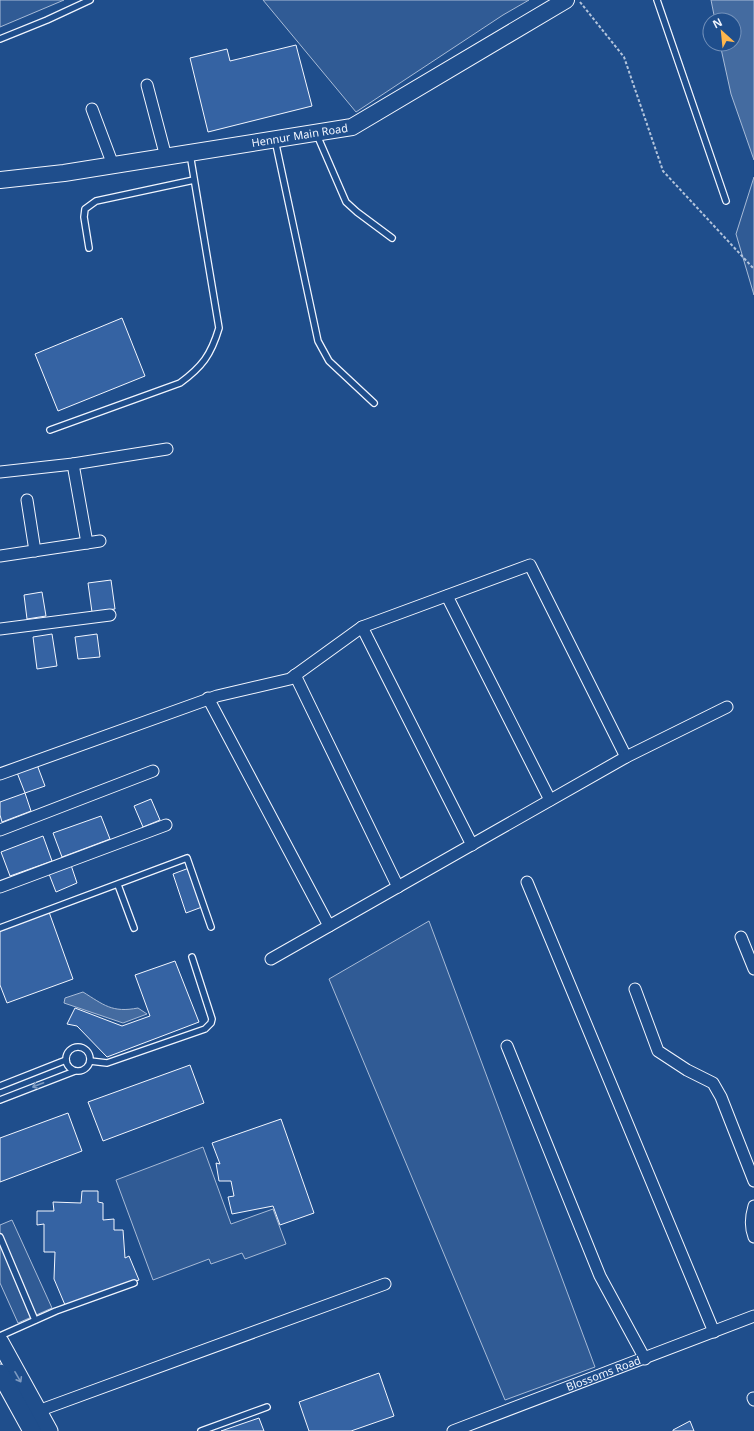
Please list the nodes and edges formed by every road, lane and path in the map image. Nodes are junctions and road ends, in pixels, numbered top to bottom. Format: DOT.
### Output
graph roads {
  1 [pos="90,0"];
  2 [pos="566,0"];
  3 [pos="578,0"];
  4 [pos="657,0"];
  5 [pos="0,39"];
  6 [pos="147,85"];
  7 [pos="92,109"];
  8 [pos="317,133"];
  9 [pos="275,140"];
  10 [pos="190,153"];
  11 [pos="166,157"];
  12 [pos="113,165"];
  13 [pos="0,180"];
  14 [pos="194,180"];
  15 [pos="726,201"];
  16 [pos="392,238"];
  17 [pos="89,248"];
  18 [pos="754,269"];
  19 [pos="374,403"];
  20 [pos="50,430"];
  21 [pos="168,449"];
  22 [pos="73,464"];
  23 [pos="0,472"];
  24 [pos="27,500"];
  25 [pos="100,541"];
  26 [pos="87,543"];
  27 [pos="35,551"];
  28 [pos="0,556"];
  29 [pos="447,596"];
  30 [pos="110,615"];
  31 [pos="362,627"];
  32 [pos="0,629"];
  33 [pos="295,675"];
  34 [pos="208,698"];
  35 [pos="727,707"];
  36 [pos="626,757"];
  37 [pos="153,771"];
  38 [pos="0,774"];
  39 [pos="550,800"];
  40 [pos="166,825"];
  41 [pos="0,830"];
  42 [pos="472,845"];
  43 [pos="527,882"];
  44 [pos="118,884"];
  45 [pos="0,887"];
  46 [pos="398,887"];
  47 [pos="329,926"];
  48 [pos="211,927"];
  49 [pos="0,928"];
  50 [pos="134,928"];
  51 [pos="741,937"];
  52 [pos="192,957"];
  53 [pos="271,959"];
  54 [pos="754,969"];
  55 [pos="635,989"];
  56 [pos="507,1046"];
  57 [pos="66,1060"];
  58 [pos="90,1061"];
  59 [pos="75,1071"];
  60 [pos="0,1086"];
  61 [pos="0,1100"];
  62 [pos="754,1181"];
  63 [pos="754,1206"];
  64 [pos="0,1236"];
  65 [pos="754,1237"];
  66 [pos="134,1283"];
  67 [pos="385,1284"];
  68 [pos="754,1316"];
  69 [pos="35,1320"];
  70 [pos="714,1332"];
  71 [pos="0,1336"];
  72 [pos="0,1342"];
  73 [pos="645,1359"];
  74 [pos="0,1373"];
  75 [pos="266,1407"];
  76 [pos="38,1411"];
  77 [pos="32,1431"];
  78 [pos="49,1431"];
  79 [pos="201,1431"];
  80 [pos="453,1431"];
  1 -- 5 [label="lane"];
  2 -- 8 [label="main road, Hennur Main Road"];
  3 -- 18 [label="path"];
  4 -- 15 [label="lane"];
  6 -- 11 [label="street"];
  7 -- 12 [label="street"];
  8 -- 9 [label="main road, Hennur Main Road"];
  8 -- 16 [label="lane"];
  9 -- 10 [label="main road, Hennur Main Road"];
  9 -- 19 [label="lane"];
  10 -- 11 [label="main road, Hennur Main Road"];
  10 -- 14 [label="lane"];
  11 -- 12 [label="main road, Hennur Main Road"];
  12 -- 13 [label="main road, Hennur Main Road"];
  14 -- 17 [label="lane"];
  14 -- 20 [label="lane"];
  21 -- 22 [label="street"];
  22 -- 23 [label="street"];
  22 -- 26 [label="street"];
  24 -- 27 [label="street"];
  25 -- 26 [label="street"];
  26 -- 27 [label="street"];
  27 -- 28 [label="street"];
  29 -- 31 [label="street"];
  29 -- 36 [label="street"];
  29 -- 39 [label="street"];
  30 -- 32 [label="street"];
  31 -- 33 [label="street"];
  31 -- 42 [label="street"];
  33 -- 34 [label="street"];
  33 -- 46 [label="street"];
  34 -- 38 [label="street"];
  34 -- 47 [label="street"];
  35 -- 36 [label="street"];
  36 -- 39 [label="street"];
  37 -- 41 [label="street"];
  39 -- 42 [label="street"];
  40 -- 45 [label="street"];
  42 -- 46 [label="street"];
  43 -- 70 [label="street"];
  44 -- 48 [label="lane"];
  44 -- 49 [label="lane"];
  44 -- 50 [label="lane"];
  46 -- 47 [label="street"];
  47 -- 53 [label="street"];
  51 -- 54 [label="street"];
  52 -- 58 [label="lane"];
  55 -- 62 [label="street"];
  56 -- 73 [label="street"];
  57 -- 58 [label="lane"];
  57 -- 59 [label="lane"];
  57 -- 60 [label="lane"];
  58 -- 59 [label="lane"];
  59 -- 61 [label="lane, one-way"];
  63 -- 65 [label="street"];
  64 -- 69 [label="lane"];
  66 -- 69 [label="lane"];
  67 -- 76 [label="street"];
  68 -- 70 [label="street, Blossoms Road"];
  69 -- 71 [label="lane"];
  70 -- 73 [label="street, Blossoms Road"];
  72 -- 76 [label="main road, one-way"];
  73 -- 80 [label="street, Blossoms Road"];
  74 -- 77 [label="main road"];
  75 -- 79 [label="lane"];
  76 -- 78 [label="main road"];
}
